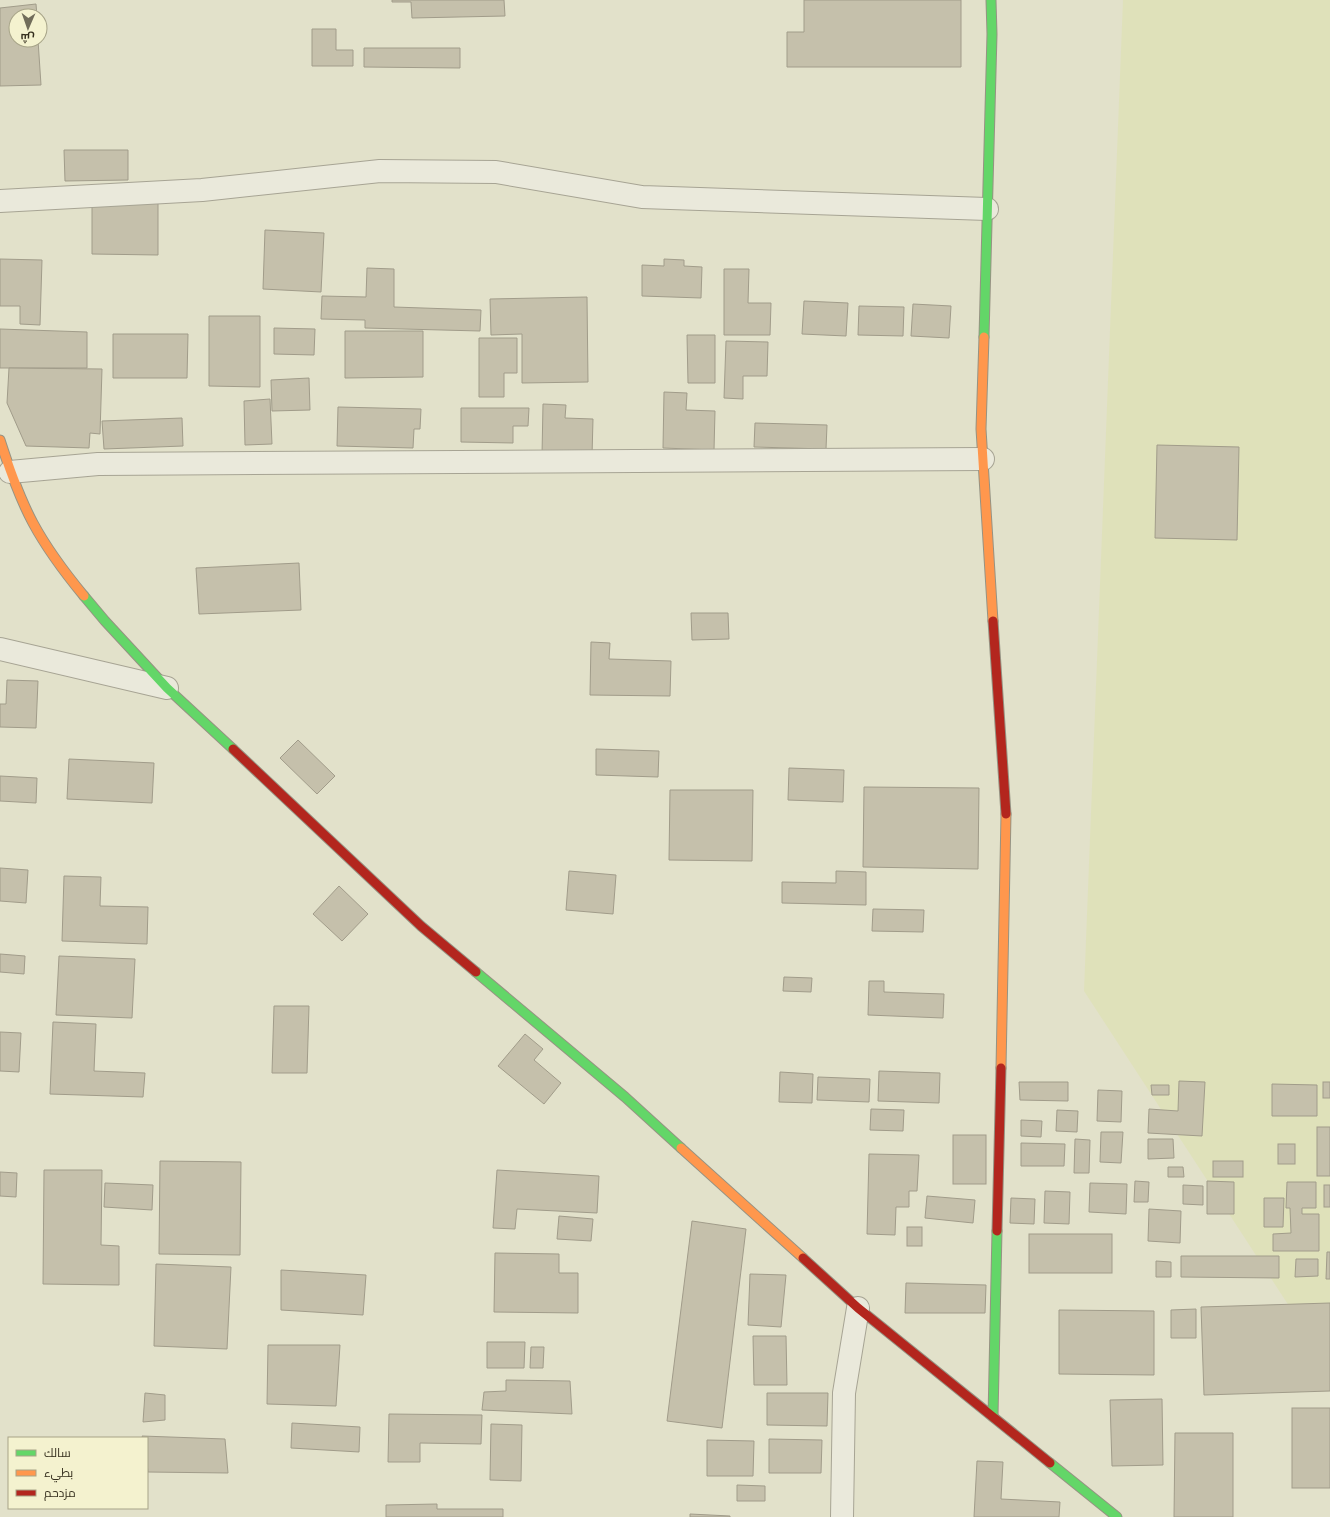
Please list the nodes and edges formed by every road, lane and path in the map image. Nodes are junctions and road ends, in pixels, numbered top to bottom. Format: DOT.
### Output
graph roads {
  1 [pos="990,0"];
  2 [pos="0,201"];
  3 [pos="987,209"];
  4 [pos="0,440"];
  5 [pos="983,459"];
  6 [pos="10,472"];
  7 [pos="0,649"];
  8 [pos="167,688"];
  9 [pos="858,1308"];
  10 [pos="992,1417"];
  11 [pos="842,1517"];
  12 [pos="1117,1517"];
  1 -- 3 [label="street"];
  2 -- 3 [label="street"];
  3 -- 5 [label="street"];
  4 -- 6 [label="street"];
  5 -- 6 [label="street"];
  5 -- 10 [label="street"];
  6 -- 8 [label="street"];
  7 -- 8 [label="street"];
  8 -- 9 [label="street"];
  9 -- 10 [label="street"];
  9 -- 11 [label="street"];
  10 -- 12 [label="street"];
}
